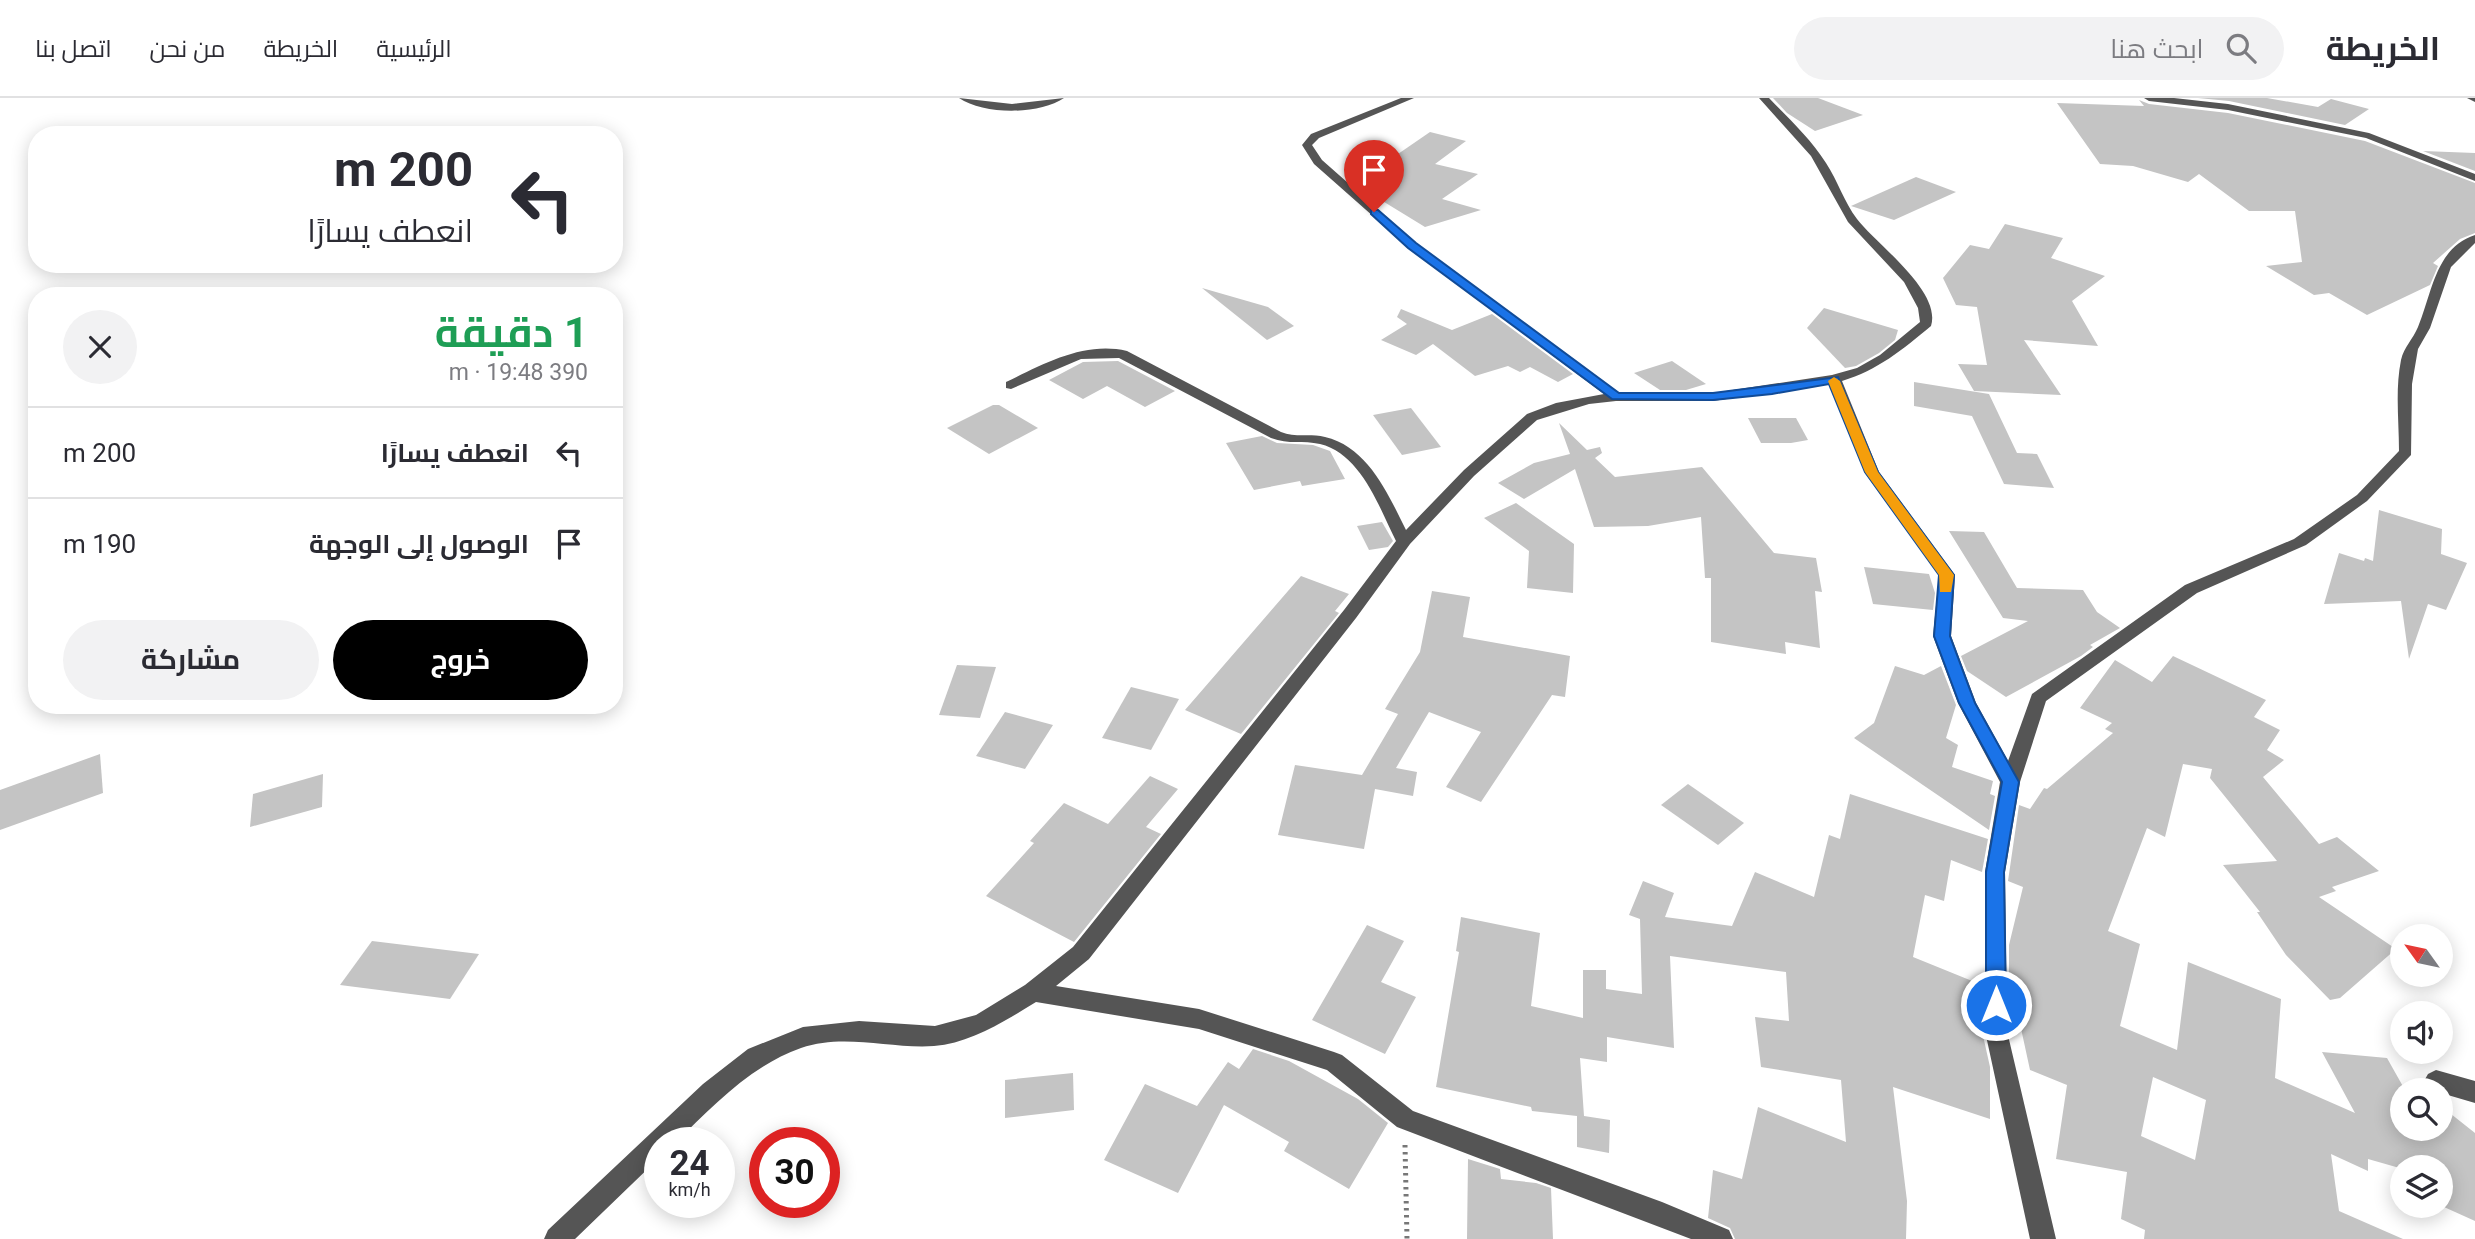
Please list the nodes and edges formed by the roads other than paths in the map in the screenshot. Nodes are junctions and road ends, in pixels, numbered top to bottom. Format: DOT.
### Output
graph roads {
  1 [pos="964,98"];
  2 [pos="1059,98"];
  3 [pos="1409,98"];
  4 [pos="1764,98"];
  5 [pos="2148,98"];
  6 [pos="2475,178"];
  7 [pos="2475,238"];
  8 [pos="1834,379"];
  9 [pos="1011,385"];
  10 [pos="1616,397"];
  11 [pos="1404,541"];
  12 [pos="2010,782"];
  13 [pos="1033,992"];
  14 [pos="2453,1086"];
  15 [pos="2475,1092"];
  16 [pos="557,1239"];
  17 [pos="1720,1239"];
  18 [pos="2043,1239"];
  1 -- 2 [label="street"];
  3 -- 10 [label="street"];
  4 -- 8 [label="street"];
  5 -- 6 [label="street"];
  7 -- 12 [label="street"];
  8 -- 10 [label="street"];
  8 -- 12 [label="street"];
  9 -- 11 [label="street"];
  10 -- 11 [label="street"];
  11 -- 13 [label="street"];
  12 -- 18 [label="street"];
  13 -- 16 [label="street"];
  13 -- 17 [label="street"];
  14 -- 15 [label="street"];
}
